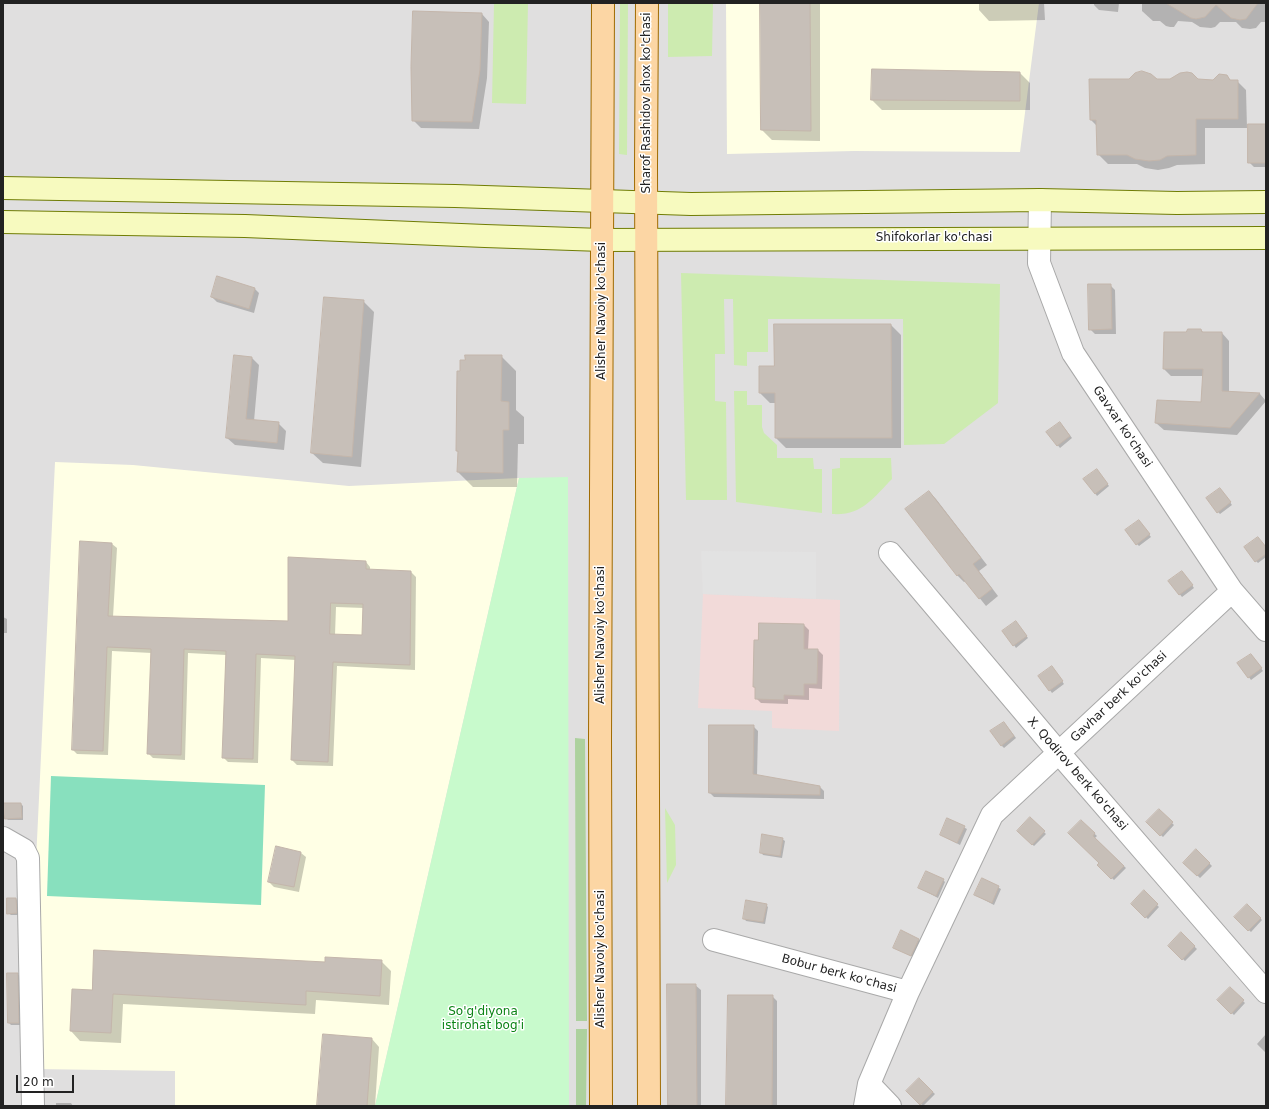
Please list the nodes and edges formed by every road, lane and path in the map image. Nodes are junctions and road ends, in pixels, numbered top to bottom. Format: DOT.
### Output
graph roads {
  1 [pos="603,3"];
  2 [pos="647,3"];
  3 [pos="3,188"];
  4 [pos="1040,200"];
  5 [pos="603,202"];
  6 [pos="1266,202"];
  7 [pos="646,203"];
  8 [pos="3,222"];
  9 [pos="1040,238"];
  10 [pos="1266,238"];
  11 [pos="602,240"];
  12 [pos="647,240"];
  13 [pos="890,554"];
  14 [pos="1232,591"];
  15 [pos="1266,630"];
  16 [pos="1059,753"];
  17 [pos="3,838"];
  18 [pos="714,940"];
  19 [pos="908,992"];
  20 [pos="1266,992"];
  21 [pos="869,1084"];
  22 [pos="33,1106"];
  23 [pos="601,1106"];
  24 [pos="648,1106"];
  25 [pos="865,1106"];
  26 [pos="890,1106"];
  1 -- 5 [label="main road, Alisher Navoiy ko'chasi"];
  2 -- 7 [label="main road, Sharof Rashidov shox ko'chasi"];
  3 -- 5 [label="main road"];
  4 -- 6 [label="main road"];
  4 -- 7 [label="main road"];
  4 -- 9 [label="street, Gavxar ko'chasi"];
  5 -- 7 [label="main road"];
  5 -- 11 [label="main road, Alisher Navoiy ko'chasi"];
  7 -- 12 [label="main road"];
  8 -- 11 [label="main road, Shifokorlar ko'chasi"];
  9 -- 10 [label="main road, Shifokorlar ko'chasi"];
  9 -- 12 [label="main road, Shifokorlar ko'chasi"];
  9 -- 14 [label="street, Gavxar ko'chasi"];
  11 -- 12 [label="main road, Shifokorlar ko'chasi"];
  11 -- 23 [label="main road, Alisher Navoiy ko'chasi"];
  12 -- 24 [label="main road"];
  13 -- 16 [label="street, X. Qodirov berk ko'chasi"];
  14 -- 15 [label="street, Gavxar ko'chasi"];
  14 -- 16 [label="street, Gavhar berk ko'chasi"];
  16 -- 19 [label="street, Gavhar berk ko'chasi"];
  16 -- 20 [label="street, X. Qodirov berk ko'chasi"];
  17 -- 22 [label="street"];
  18 -- 19 [label="street, Bobur berk ko'chasi"];
  19 -- 21 [label="street, Bobur berk ko'chasi"];
  21 -- 25 [label="street, Bobur berk ko'chasi"];
  21 -- 26 [label="street"];
}
